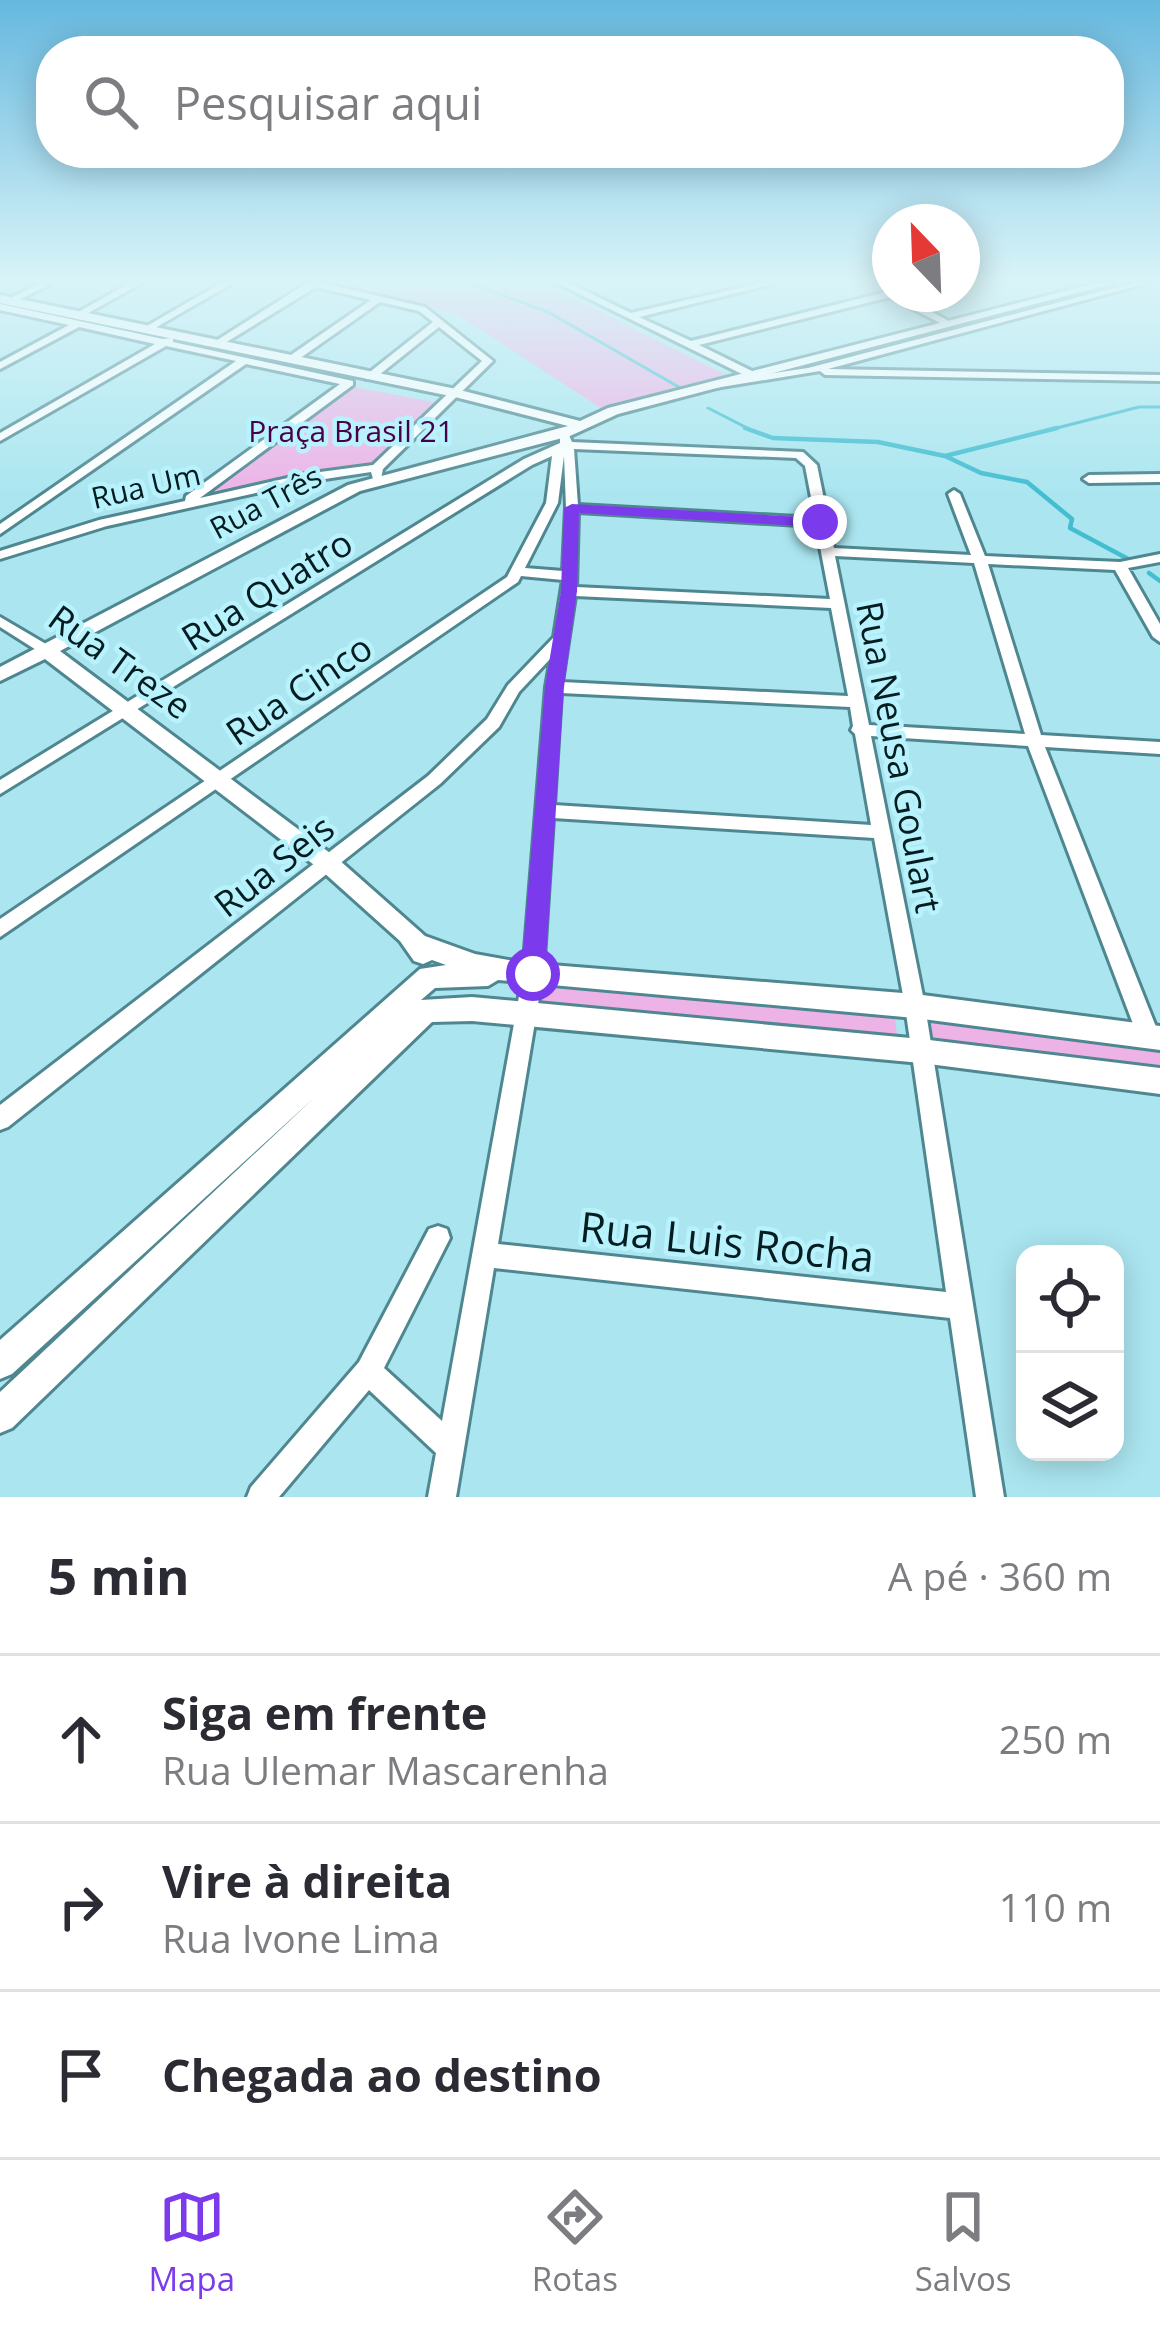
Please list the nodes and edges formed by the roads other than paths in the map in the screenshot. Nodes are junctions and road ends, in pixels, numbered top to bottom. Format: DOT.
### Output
graph roads {
  1 [pos="146,353"];
  2 [pos="232,353"];
  3 [pos="251,353"];
  4 [pos="294,353"];
  5 [pos="399,353"];
  6 [pos="477,353"];
  7 [pos="706,353"];
  8 [pos="835,353"];
  9 [pos="877,353"];
  10 [pos="286,358"];
  11 [pos="252,362"];
  12 [pos="808,371"];
  13 [pos="751,374"];
  14 [pos="370,376"];
  15 [pos="1160,378"];
  16 [pos="715,386"];
  17 [pos="451,398"];
  18 [pos="566,437"];
  19 [pos="0,438"];
  20 [pos="377,474"];
  21 [pos="1160,478"];
  22 [pos="1089,479"];
  23 [pos="954,494"];
  24 [pos="182,505"];
  25 [pos="572,508"];
  26 [pos="820,522"];
  27 [pos="0,530"];
  28 [pos="826,552"];
  29 [pos="0,555"];
  30 [pos="1160,558"];
  31 [pos="980,560"];
  32 [pos="1120,566"];
  33 [pos="519,572"];
  34 [pos="569,583"];
  35 [pos="836,604"];
  36 [pos="0,621"];
  37 [pos="1159,634"];
  38 [pos="562,638"];
  39 [pos="46,650"];
  40 [pos="0,675"];
  41 [pos="554,687"];
  42 [pos="854,702"];
  43 [pos="130,711"];
  44 [pos="859,730"];
  45 [pos="1036,744"];
  46 [pos="1160,748"];
  47 [pos="220,781"];
  48 [pos="0,788"];
  49 [pos="544,812"];
  50 [pos="879,832"];
  51 [pos="330,865"];
  52 [pos="0,929"];
  53 [pos="419,945"];
  54 [pos="530,974"];
  55 [pos="429,976"];
  56 [pos="915,1006"];
  57 [pos="426,1010"];
  58 [pos="526,1015"];
  59 [pos="1155,1038"];
  60 [pos="921,1052"];
  61 [pos="1160,1081"];
  62 [pos="0,1119"];
  63 [pos="437,1238"];
  64 [pos="485,1256"];
  65 [pos="961,1306"];
  66 [pos="0,1362"];
  67 [pos="368,1372"];
  68 [pos="0,1416"];
  69 [pos="450,1448"];
  70 [pos="261,1497"];
  71 [pos="442,1497"];
  72 [pos="990,1497"];
  1 -- 19 [label="street"];
  2 -- 11 [label="street"];
  3 -- 10 [label="street"];
  4 -- 10 [label="street"];
  5 -- 14 [label="street"];
  6 -- 17 [label="street"];
  7 -- 13 [label="street"];
  8 -- 13 [label="street"];
  9 -- 12 [label="street"];
  10 -- 11 [label="street"];
  10 -- 14 [label="street"];
  11 -- 24 [label="street"];
  11 -- 27 [label="street"];
  12 -- 15 [label="street"];
  12 -- 16 [label="street"];
  13 -- 16 [label="street"];
  14 -- 17 [label="street"];
  16 -- 18 [label="street"];
  17 -- 18 [label="street"];
  17 -- 20 [label="street"];
  18 -- 20 [label="street, Rua Três"];
  18 -- 25 [label="street"];
  18 -- 26 [label="street, Rua Neusa Goulart"];
  18 -- 33 [label="street, Rua Cinco"];
  18 -- 43 [label="street, Rua Quatro"];
  20 -- 24 [label="street, Rua Um"];
  20 -- 39 [label="street, Rua Três"];
  21 -- 22 [label="street"];
  23 -- 31 [label="street"];
  24 -- 29 [label="street, Rua Um"];
  25 -- 26 [label="street"];
  25 -- 34 [label="street"];
  26 -- 28 [label="street, Rua Neusa Goulart"];
  28 -- 31 [label="street"];
  28 -- 35 [label="street, Rua Neusa Goulart"];
  30 -- 32 [label="street"];
  31 -- 32 [label="street"];
  31 -- 45 [label="street"];
  32 -- 37 [label="street"];
  33 -- 34 [label="street"];
  33 -- 47 [label="street, Rua Cinco"];
  34 -- 35 [label="street"];
  34 -- 38 [label="street"];
  35 -- 42 [label="street, Rua Neusa Goulart"];
  36 -- 39 [label="street, Rua Treze"];
  38 -- 41 [label="street"];
  38 -- 51 [label="street, Rua Seis"];
  39 -- 40 [label="street, Rua Três"];
  39 -- 43 [label="street, Rua Treze"];
  41 -- 42 [label="street"];
  41 -- 49 [label="street"];
  42 -- 44 [label="street, Rua Neusa Goulart"];
  43 -- 47 [label="street, Rua Treze"];
  43 -- 48 [label="street, Rua Quatro"];
  44 -- 45 [label="street"];
  44 -- 50 [label="street, Rua Neusa Goulart"];
  45 -- 46 [label="street"];
  45 -- 59 [label="street"];
  47 -- 51 [label="street, Rua Treze"];
  47 -- 52 [label="street, Rua Cinco"];
  49 -- 50 [label="street"];
  49 -- 54 [label="street"];
  50 -- 56 [label="street, Rua Neusa Goulart"];
  51 -- 53 [label="street, Rua Treze"];
  51 -- 62 [label="street, Rua Seis"];
  53 -- 54 [label="street"];
  53 -- 55 [label="street"];
  54 -- 55 [label="street"];
  54 -- 56 [label="street"];
  54 -- 58 [label="street"];
  55 -- 57 [label="street"];
  55 -- 66 [label="street"];
  56 -- 59 [label="street"];
  56 -- 60 [label="street, Rua Neusa Goulart"];
  57 -- 58 [label="street"];
  57 -- 68 [label="street"];
  58 -- 60 [label="street"];
  58 -- 64 [label="street"];
  60 -- 61 [label="street"];
  60 -- 65 [label="street, Rua Neusa Goulart"];
  63 -- 67 [label="street"];
  64 -- 65 [label="street, Rua Luis Rocha"];
  64 -- 69 [label="street"];
  65 -- 72 [label="street, Rua Neusa Goulart"];
  67 -- 69 [label="street"];
  67 -- 70 [label="street"];
  69 -- 71 [label="street"];
}
